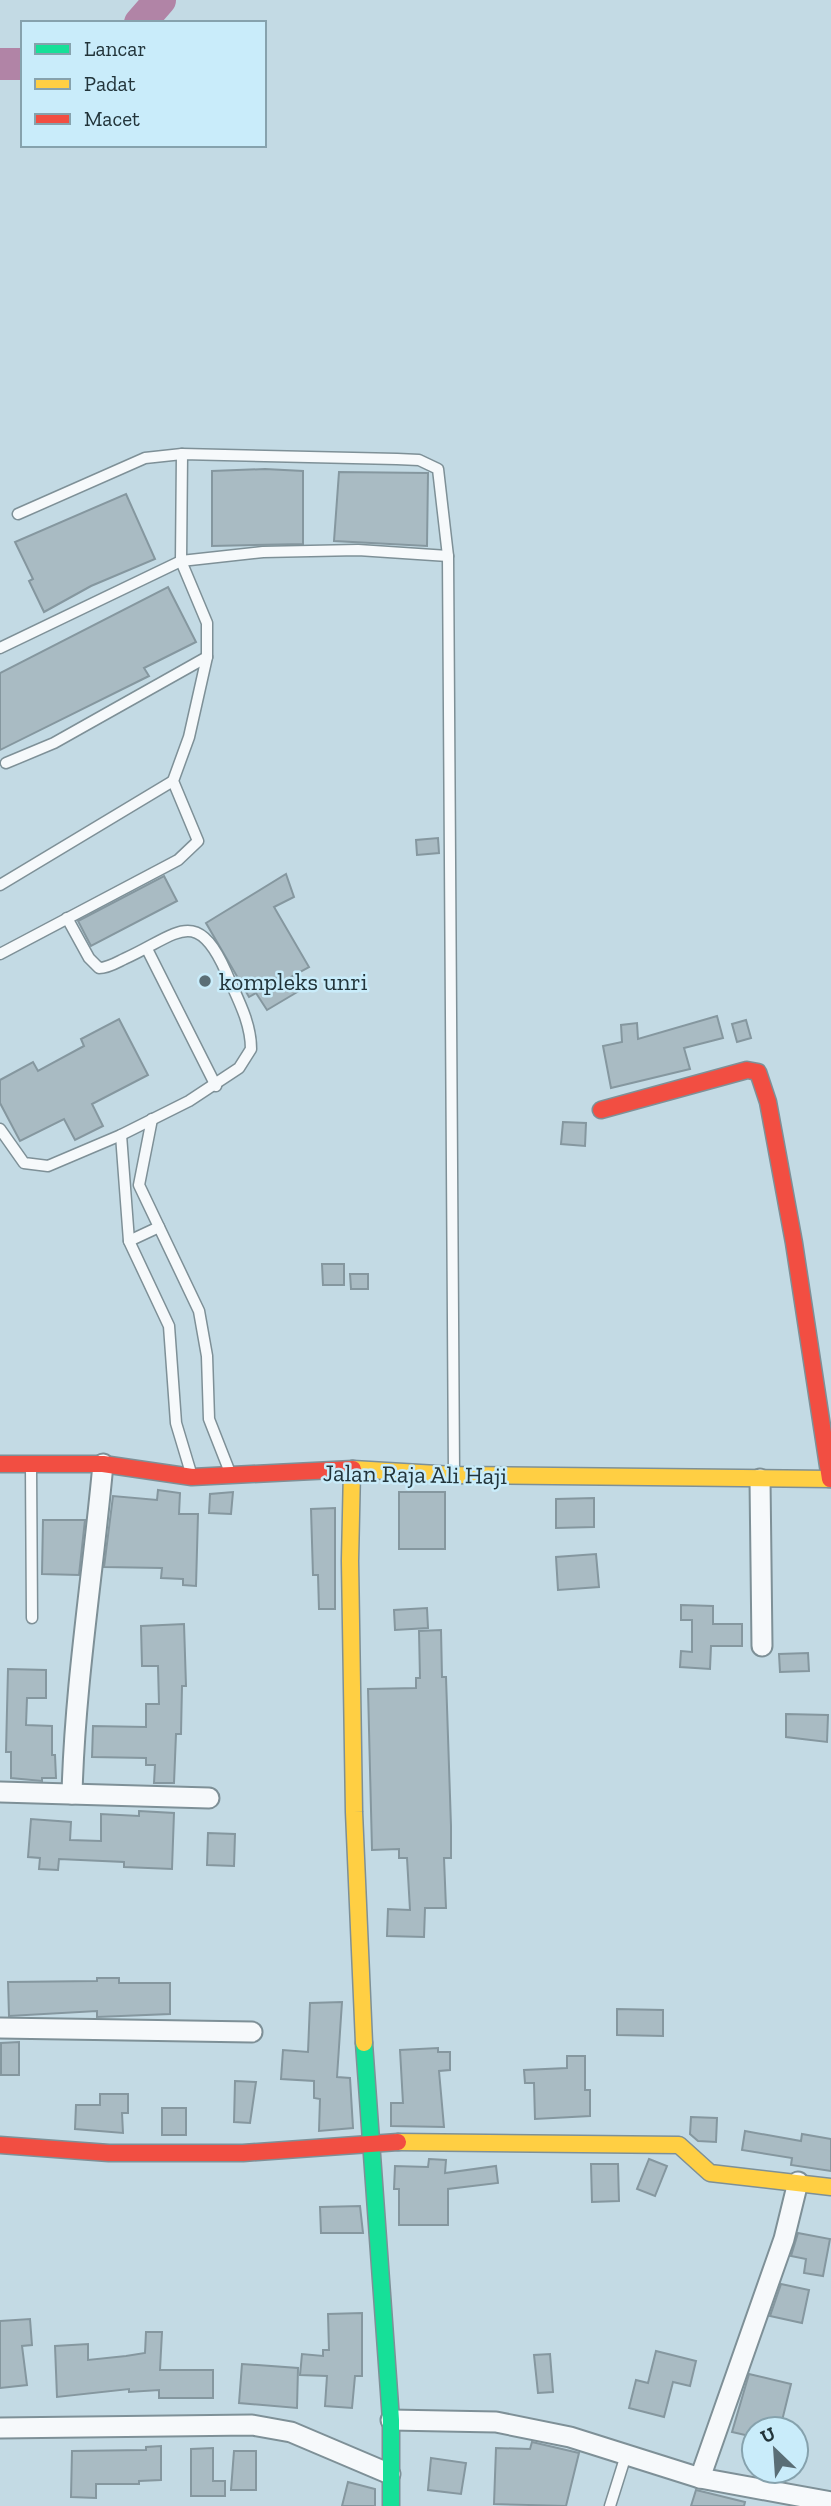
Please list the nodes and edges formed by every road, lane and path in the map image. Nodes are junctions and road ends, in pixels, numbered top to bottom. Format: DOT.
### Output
graph roads {
  1 [pos="182,454"];
  2 [pos="18,514"];
  3 [pos="447,556"];
  4 [pos="181,561"];
  5 [pos="0,648"];
  6 [pos="207,657"];
  7 [pos="6,764"];
  8 [pos="173,781"];
  9 [pos="0,885"];
  10 [pos="67,918"];
  11 [pos="147,949"];
  12 [pos="0,954"];
  13 [pos="216,1086"];
  14 [pos="601,1110"];
  15 [pos="152,1119"];
  16 [pos="0,1129"];
  17 [pos="121,1135"];
  18 [pos="159,1227"];
  19 [pos="129,1241"];
  20 [pos="31,1463"];
  21 [pos="0,1464"];
  22 [pos="103,1464"];
  23 [pos="352,1469"];
  24 [pos="454,1475"];
  25 [pos="232,1476"];
  26 [pos="192,1477"];
  27 [pos="760,1479"];
  28 [pos="831,1479"];
  29 [pos="32,1618"];
  30 [pos="762,1646"];
  31 [pos="0,1792"];
  32 [pos="72,1794"];
  33 [pos="209,1798"];
  34 [pos="0,2028"];
  35 [pos="252,2032"];
  36 [pos="370,2142"];
  37 [pos="0,2145"];
  38 [pos="798,2182"];
  39 [pos="831,2187"];
  40 [pos="391,2420"];
  41 [pos="0,2428"];
  42 [pos="626,2455"];
  43 [pos="390,2474"];
  44 [pos="700,2478"];
  45 [pos="831,2502"];
  46 [pos="391,2506"];
  47 [pos="610,2506"];
  1 -- 2 [label="lane"];
  1 -- 3 [label="lane"];
  1 -- 4 [label="lane"];
  3 -- 4 [label="lane"];
  3 -- 24 [label="lane"];
  4 -- 5 [label="lane"];
  4 -- 6 [label="lane"];
  6 -- 7 [label="lane"];
  6 -- 8 [label="lane"];
  8 -- 9 [label="lane"];
  8 -- 10 [label="lane"];
  10 -- 11 [label="lane"];
  10 -- 12 [label="lane"];
  11 -- 13 [label="lane"];
  11 -- 13 [label="lane"];
  13 -- 15 [label="lane"];
  14 -- 28 [label="street"];
  15 -- 17 [label="lane"];
  15 -- 18 [label="lane"];
  16 -- 17 [label="lane"];
  17 -- 19 [label="lane"];
  18 -- 19 [label="lane"];
  18 -- 25 [label="lane"];
  19 -- 26 [label="lane"];
  20 -- 21 [label="street, Jalan Raja Ali Haji"];
  20 -- 22 [label="street, Jalan Raja Ali Haji"];
  20 -- 29 [label="lane"];
  22 -- 26 [label="street, Jalan Raja Ali Haji"];
  22 -- 32 [label="street"];
  23 -- 24 [label="street, Jalan Raja Ali Haji"];
  23 -- 25 [label="street, Jalan Raja Ali Haji"];
  23 -- 36 [label="street"];
  24 -- 27 [label="street, Jalan Raja Ali Haji"];
  25 -- 26 [label="street, Jalan Raja Ali Haji"];
  27 -- 28 [label="street, Jalan Raja Ali Haji"];
  27 -- 30 [label="street"];
  31 -- 32 [label="street"];
  32 -- 33 [label="street"];
  34 -- 35 [label="street"];
  36 -- 37 [label="street"];
  36 -- 38 [label="street"];
  36 -- 40 [label="street"];
  38 -- 39 [label="street"];
  38 -- 44 [label="street"];
  40 -- 42 [label="street"];
  40 -- 43 [label="street"];
  41 -- 43 [label="street"];
  42 -- 44 [label="street"];
  42 -- 47 [label="lane"];
  43 -- 46 [label="street"];
  44 -- 45 [label="street"];
}
